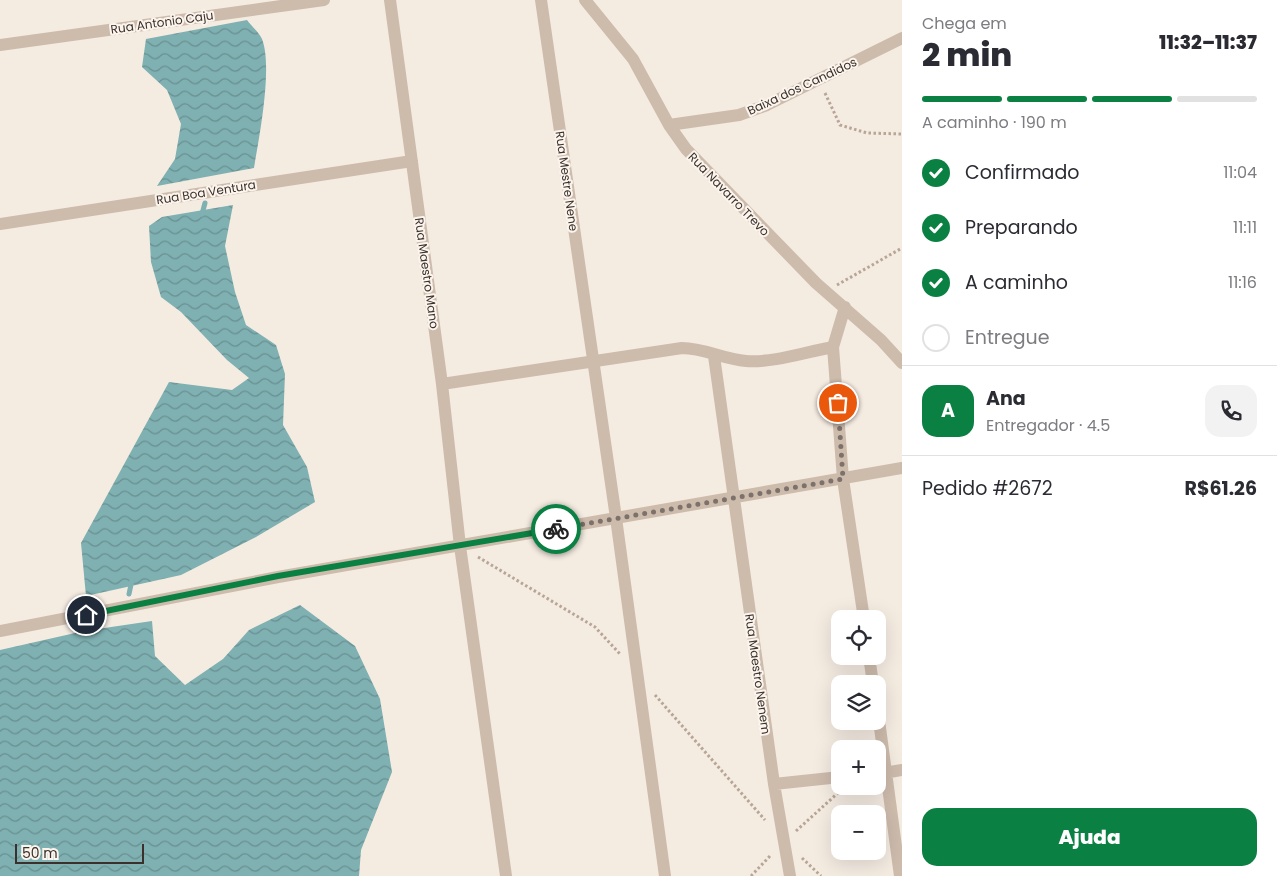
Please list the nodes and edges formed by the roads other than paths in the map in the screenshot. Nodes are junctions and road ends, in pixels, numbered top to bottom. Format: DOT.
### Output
graph roads {
  1 [pos="324,0"];
  2 [pos="390,0"];
  3 [pos="541,0"];
  4 [pos="585,0"];
  5 [pos="902,38"];
  6 [pos="0,45"];
  7 [pos="669,126"];
  8 [pos="412,161"];
  9 [pos="0,224"];
  10 [pos="845,307"];
  11 [pos="833,347"];
  12 [pos="714,356"];
  13 [pos="593,362"];
  14 [pos="902,363"];
  15 [pos="442,384"];
  16 [pos="902,468"];
  17 [pos="843,479"];
  18 [pos="733,498"];
  19 [pos="616,518"];
  20 [pos="460,546"];
  21 [pos="863,610"];
  22 [pos="0,631"];
  23 [pos="902,770"];
  24 [pos="886,772"];
  25 [pos="831,779"];
  26 [pos="774,784"];
  27 [pos="886,795"];
  28 [pos="506,876"];
  29 [pos="665,876"];
  30 [pos="790,876"];
  31 [pos="900,876"];
  1 -- 6 [label="street, Rua Antonio Caju"];
  2 -- 8 [label="street, Rua Maestro Mano"];
  3 -- 13 [label="street, Rua Mestre Nene"];
  4 -- 7 [label="street, Rua Navarro Trevo"];
  5 -- 7 [label="street, Baixa dos Candidos"];
  7 -- 10 [label="street, Rua Navarro Trevo"];
  8 -- 9 [label="street, Rua Boa Ventura"];
  8 -- 15 [label="street, Rua Maestro Mano"];
  10 -- 11 [label="street"];
  10 -- 14 [label="street, Rua Navarro Trevo"];
  11 -- 12 [label="street"];
  11 -- 17 [label="street"];
  12 -- 13 [label="street"];
  12 -- 18 [label="street, Rua Maestro Nenem"];
  13 -- 15 [label="street"];
  13 -- 19 [label="street, Rua Mestre Nene"];
  15 -- 20 [label="street, Rua Maestro Mano"];
  16 -- 17 [label="street"];
  17 -- 18 [label="street"];
  17 -- 21 [label="street"];
  18 -- 19 [label="street"];
  18 -- 26 [label="street, Rua Maestro Nenem"];
  19 -- 20 [label="street"];
  19 -- 29 [label="street, Rua Mestre Nene"];
  20 -- 22 [label="street"];
  20 -- 28 [label="street, Rua Maestro Mano"];
  23 -- 24 [label="street"];
  25 -- 26 [label="street"];
  26 -- 30 [label="street"];
  27 -- 31 [label="street"];
}
